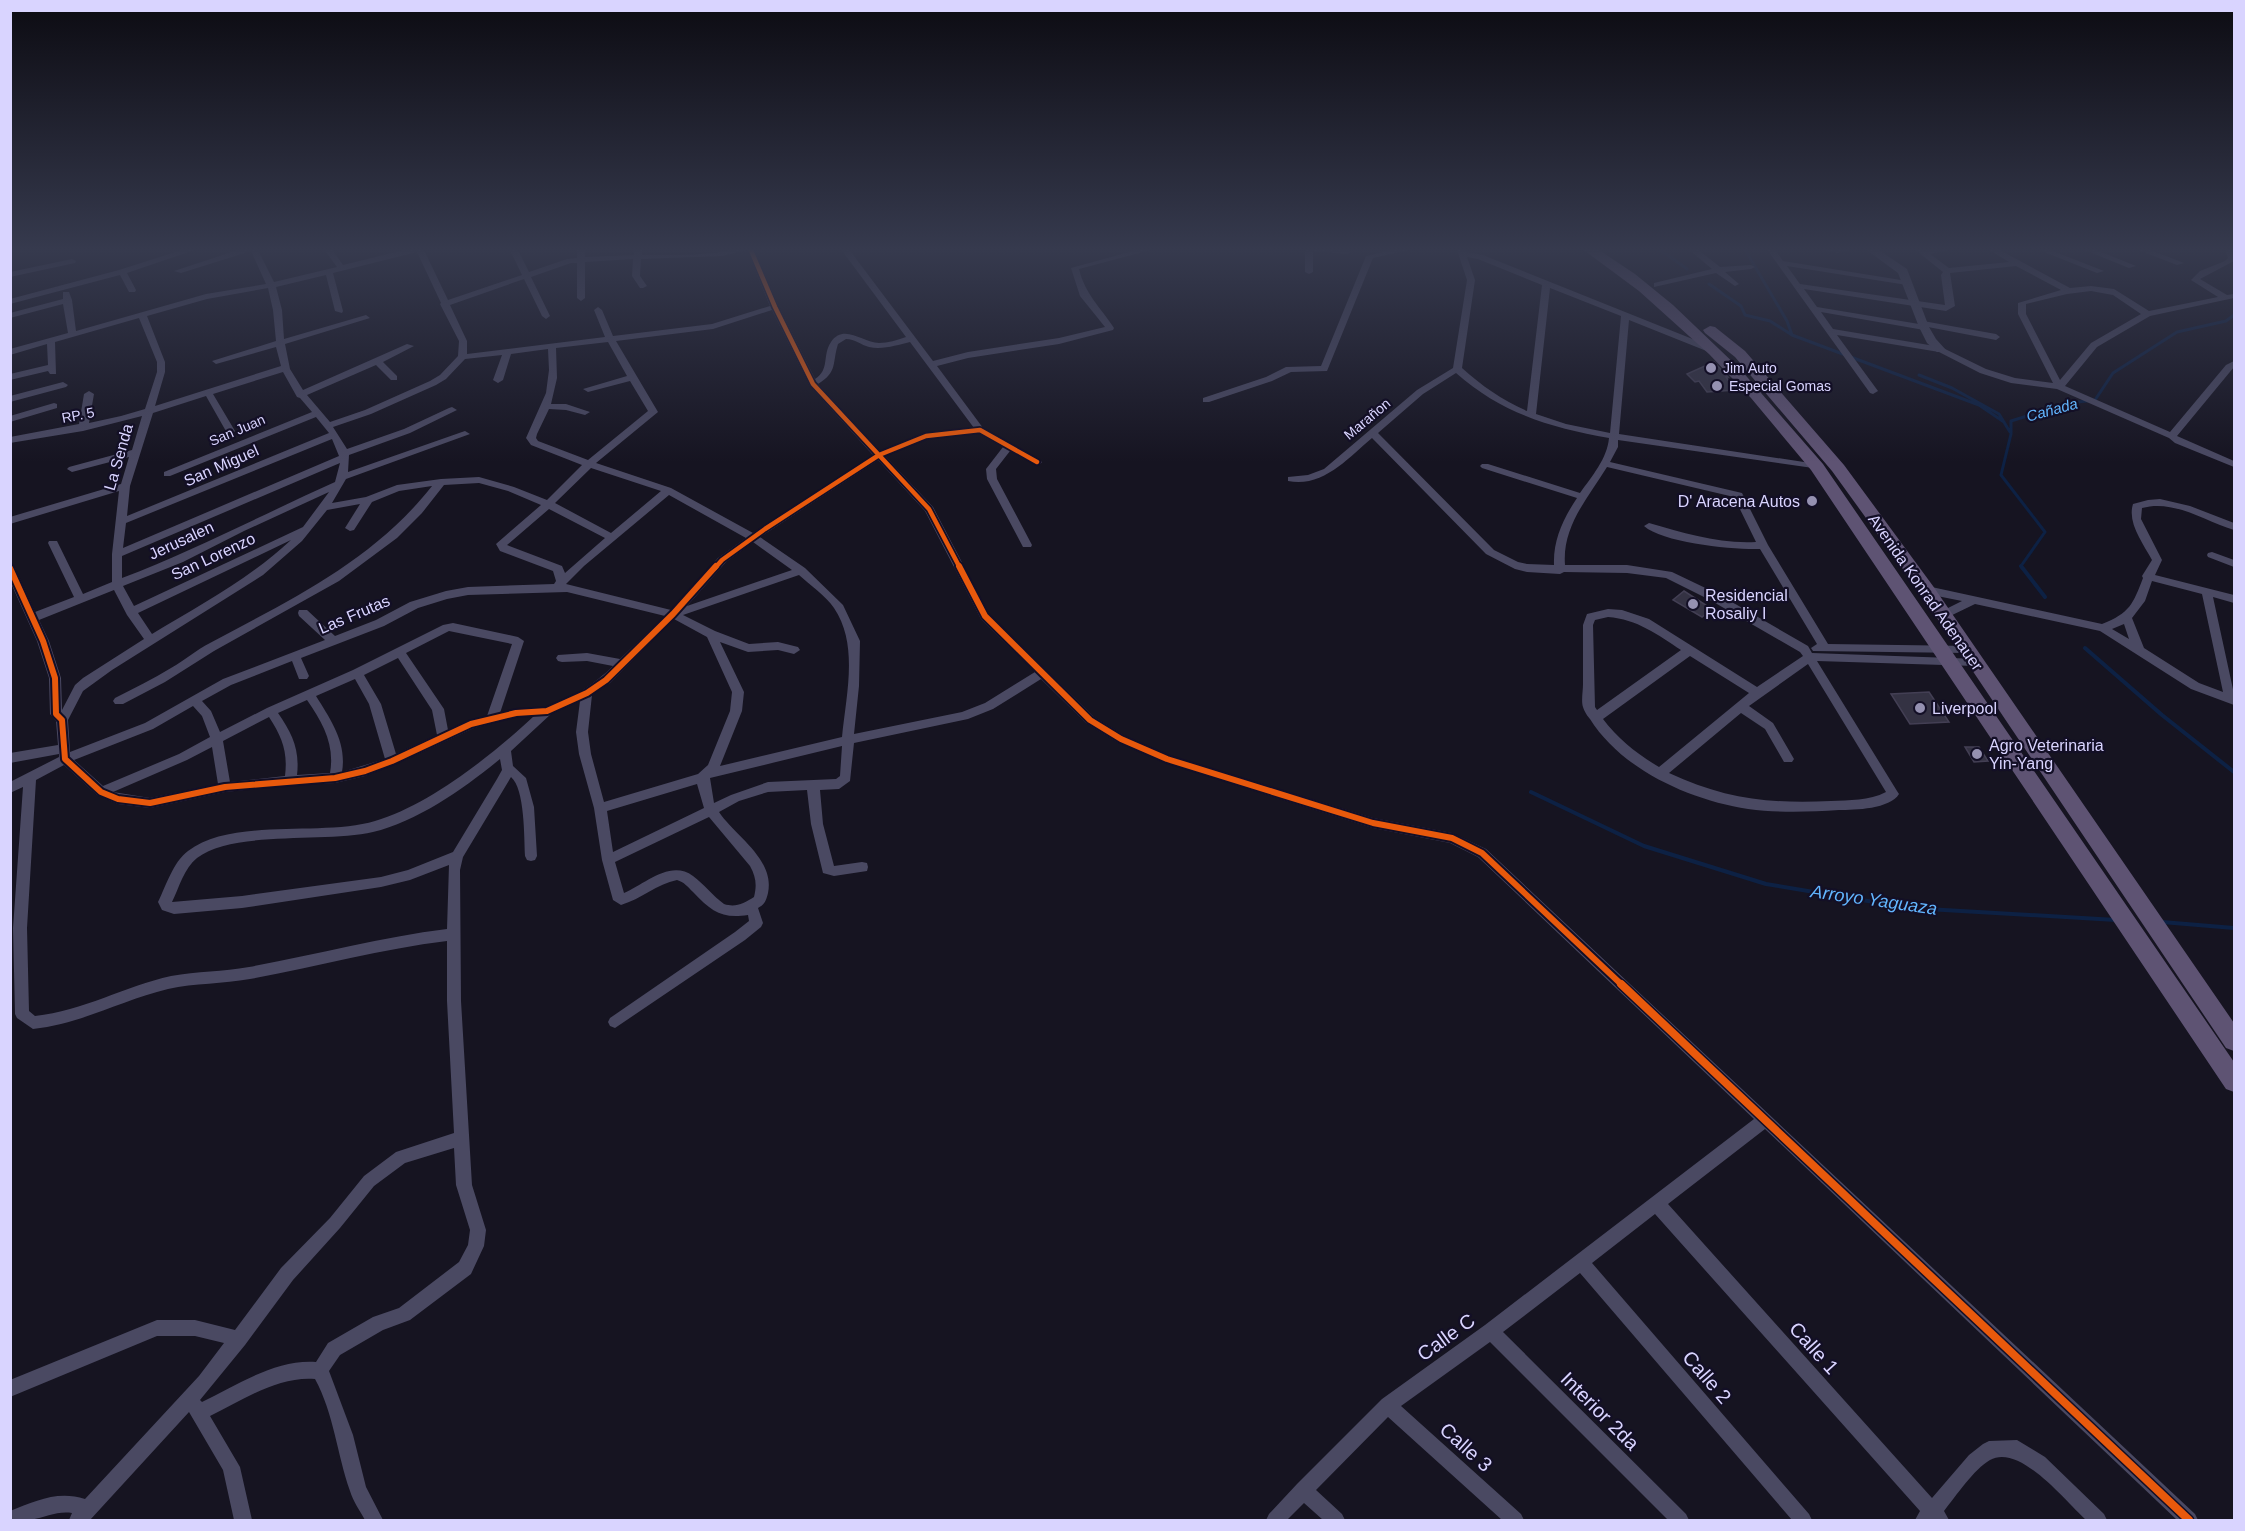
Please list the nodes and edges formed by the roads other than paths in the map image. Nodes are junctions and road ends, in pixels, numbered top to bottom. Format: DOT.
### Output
graph roads {
  1 [pos="70,319"];
  2 [pos="126,319"];
  3 [pos="144,319"];
  4 [pos="278,319"];
  5 [pos="361,319"];
  6 [pos="452,319"];
  7 [pos="602,319"];
  8 [pos="737,319"];
  9 [pos="781,319"];
  10 [pos="897,319"];
  11 [pos="1102,319"];
  12 [pos="1345,319"];
  13 [pos="1465,319"];
  14 [pos="1542,319"];
  15 [pos="1624,319"];
  16 [pos="1635,319"];
  17 [pos="1680,319"];
  18 [pos="1698,319"];
  19 [pos="1822,319"];
  20 [pos="1881,319"];
  21 [pos="1921,319"];
  22 [pos="2025,319"];
  23 [pos="2138,319"];
  24 [pos="1923,326"];
  25 [pos="1830,331"];
  26 [pos="72,334"];
  27 [pos="1996,337"];
  28 [pos="911,339"];
  29 [pos="611,340"];
  30 [pos="51,341"];
  31 [pos="280,341"];
  32 [pos="410,346"];
  33 [pos="552,347"];
  34 [pos="1941,350"];
  35 [pos="10,352"];
  36 [pos="507,352"];
  37 [pos="1716,352"];
  38 [pos="462,357"];
  39 [pos="216,361"];
  40 [pos="377,361"];
  41 [pos="2235,364"];
  42 [pos="930,365"];
  43 [pos="285,368"];
  44 [pos="1457,369"];
  45 [pos="10,377"];
  46 [pos="633,377"];
  47 [pos="394,378"];
  48 [pos="498,380"];
  49 [pos="813,384"];
  50 [pos="63,385"];
  51 [pos="2059,387"];
  52 [pos="588,389"];
  53 [pos="1873,391"];
  54 [pos="88,394"];
  55 [pos="209,394"];
  56 [pos="300,395"];
  57 [pos="10,399"];
  58 [pos="1206,400"];
  59 [pos="54,406"];
  60 [pos="546,406"];
  61 [pos="452,410"];
  62 [pos="149,412"];
  63 [pos="585,412"];
  64 [pos="317,413"];
  65 [pos="1531,416"];
  66 [pos="10,419"];
  67 [pos="327,426"];
  68 [pos="83,428"];
  69 [pos="980,430"];
  70 [pos="230,431"];
  71 [pos="1372,432"];
  72 [pos="465,434"];
  73 [pos="333,435"];
  74 [pos="2172,436"];
  75 [pos="1616,437"];
  76 [pos="10,440"];
  77 [pos="1008,447"];
  78 [pos="136,452"];
  79 [pos="879,455"];
  80 [pos="344,456"];
  81 [pos="1037,462"];
  82 [pos="589,464"];
  83 [pos="1606,464"];
  84 [pos="2235,464"];
  85 [pos="1485,466"];
  86 [pos="1817,467"];
  87 [pos="72,469"];
  88 [pos="167,474"];
  89 [pos="1291,479"];
  90 [pos="341,480"];
  91 [pos="441,482"];
  92 [pos="125,486"];
  93 [pos="668,490"];
  94 [pos="1583,497"];
  95 [pos="368,500"];
  96 [pos="549,504"];
  97 [pos="325,507"];
  98 [pos="2235,512"];
  99 [pos="10,521"];
  100 [pos="120,522"];
  101 [pos="1649,526"];
  102 [pos="2232,526"];
  103 [pos="309,528"];
  104 [pos="350,528"];
  105 [pos="611,537"];
  106 [pos="753,537"];
  107 [pos="53,543"];
  108 [pos="1027,545"];
  109 [pos="1763,545"];
  110 [pos="117,554"];
  111 [pos="2212,555"];
  112 [pos="2235,564"];
  113 [pos="10,568"];
  114 [pos="1560,570"];
  115 [pos="801,571"];
  116 [pos="2147,576"];
  117 [pos="117,584"];
  118 [pos="559,585"];
  119 [pos="1927,590"];
  120 [pos="2206,592"];
  121 [pos="80,598"];
  122 [pos="2235,599"];
  123 [pos="1974,600"];
  124 [pos="131,612"];
  125 [pos="303,613"];
  126 [pos="673,614"];
  127 [pos="1944,615"];
  128 [pos="32,618"];
  129 [pos="2127,618"];
  130 [pos="2103,628"];
  131 [pos="711,634"];
  132 [pos="151,640"];
  133 [pos="333,641"];
  134 [pos="1824,647"];
  135 [pos="794,650"];
  136 [pos="399,651"];
  137 [pos="1688,651"];
  138 [pos="2139,651"];
  139 [pos="1807,653"];
  140 [pos="1945,655"];
  141 [pos="1970,655"];
  142 [pos="295,656"];
  143 [pos="562,658"];
  144 [pos="622,664"];
  145 [pos="357,673"];
  146 [pos="1042,673"];
  147 [pos="303,676"];
  148 [pos="587,693"];
  149 [pos="1757,693"];
  150 [pos="308,694"];
  151 [pos="194,700"];
  152 [pos="2232,700"];
  153 [pos="119,701"];
  154 [pos="1741,707"];
  155 [pos="271,711"];
  156 [pos="547,711"];
  157 [pos="492,718"];
  158 [pos="1595,718"];
  159 [pos="62,720"];
  160 [pos="443,736"];
  161 [pos="217,739"];
  162 [pos="848,740"];
  163 [pos="506,751"];
  164 [pos="65,754"];
  165 [pos="10,758"];
  166 [pos="1788,759"];
  167 [pos="392,761"];
  168 [pos="508,768"];
  169 [pos="1659,774"];
  170 [pos="705,776"];
  171 [pos="30,777"];
  172 [pos="335,778"];
  173 [pos="290,780"];
  174 [pos="813,785"];
  175 [pos="225,787"];
  176 [pos="10,788"];
  177 [pos="101,792"];
  178 [pos="600,808"];
  179 [pos="710,809"];
  180 [pos="457,856"];
  181 [pos="531,856"];
  182 [pos="608,860"];
  183 [pos="861,867"];
  184 [pos="751,907"];
  185 [pos="454,934"];
  186 [pos="615,1022"];
  187 [pos="2235,1041"];
  188 [pos="2235,1081"];
  189 [pos="1765,1120"];
  190 [pos="462,1138"];
  191 [pos="1657,1204"];
  192 [pos="1580,1261"];
  193 [pos="1491,1331"];
  194 [pos="239,1339"];
  195 [pos="320,1371"];
  196 [pos="10,1389"];
  197 [pos="194,1404"];
  198 [pos="1388,1405"];
  199 [pos="1303,1490"];
  200 [pos="83,1515"];
  201 [pos="1932,1518"];
  202 [pos="10,1520"];
  203 [pos="243,1521"];
  204 [pos="374,1521"];
  205 [pos="1275,1521"];
  206 [pos="1336,1521"];
  207 [pos="1515,1521"];
  208 [pos="1680,1521"];
  209 [pos="1803,1521"];
  210 [pos="2098,1521"];
  211 [pos="2189,1521"];
  1 -- 26 [label="street"];
  2 -- 26 [label="street"];
  3 -- 62 [label="street, La Senda"];
  4 -- 31 [label="street"];
  5 -- 31 [label="street"];
  6 -- 38 [label="street"];
  7 -- 29 [label="street"];
  8 -- 29 [label="street"];
  9 -- 49 [label="street"];
  10 -- 28 [label="street"];
  11 -- 42 [label="street"];
  12 -- 58 [label="street"];
  13 -- 44 [label="street"];
  14 -- 65 [label="street"];
  15 -- 75 [label="street"];
  16 -- 37 [label="street"];
  17 -- 37 [label="main road, Avenida Konrad Adenauer"];
  18 -- 119 [label="main road, Avenida Konrad Adenauer"];
  19 -- 25 [label="street"];
  20 -- 24 [label="street"];
  21 -- 24 [label="street"];
  22 -- 51 [label="street"];
  23 -- 51 [label="street"];
  24 -- 27 [label="street"];
  24 -- 34 [label="street"];
  25 -- 34 [label="street"];
  25 -- 53 [label="street"];
  26 -- 30 [label="street"];
  28 -- 42 [label="street"];
  28 -- 49 [label="street"];
  29 -- 33 [label="street"];
  29 -- 46 [label="street"];
  30 -- 35 [label="street"];
  30 -- 45 [label="street"];
  31 -- 39 [label="street"];
  31 -- 43 [label="street"];
  32 -- 40 [label="street"];
  33 -- 36 [label="street"];
  33 -- 60 [label="street"];
  34 -- 51 [label="street"];
  36 -- 38 [label="street"];
  36 -- 48 [label="street"];
  37 -- 86 [label="main road, Avenida Konrad Adenauer"];
  38 -- 67 [label="street"];
  40 -- 47 [label="street"];
  40 -- 56 [label="street"];
  41 -- 74 [label="street"];
  42 -- 69 [label="street"];
  43 -- 55 [label="street, RP. 5"];
  43 -- 56 [label="street"];
  44 -- 65 [label="street"];
  44 -- 71 [label="street, Marañon"];
  46 -- 52 [label="street"];
  46 -- 82 [label="street"];
  49 -- 79 [label="street"];
  50 -- 57 [label="street"];
  51 -- 74 [label="street"];
  54 -- 68 [label="street"];
  55 -- 62 [label="street, RP. 5"];
  55 -- 70 [label="street"];
  56 -- 64 [label="street"];
  59 -- 66 [label="street"];
  60 -- 63 [label="street"];
  60 -- 82 [label="street"];
  61 -- 80 [label="street"];
  62 -- 68 [label="street, RP. 5"];
  62 -- 78 [label="street, La Senda"];
  64 -- 67 [label="street"];
  64 -- 88 [label="street, San Juan"];
  65 -- 75 [label="street"];
  67 -- 73 [label="street"];
  68 -- 76 [label="street, RP. 5"];
  69 -- 77 [label="street"];
  69 -- 79 [label="street"];
  71 -- 89 [label="street, Marañon"];
  71 -- 114 [label="street"];
  72 -- 90 [label="street, Jerusalen"];
  73 -- 80 [label="street"];
  73 -- 100 [label="street, San Miguel"];
  74 -- 84 [label="street"];
  75 -- 83 [label="street"];
  75 -- 86 [label="street"];
  77 -- 81 [label="street"];
  77 -- 108 [label="street"];
  78 -- 87 [label="street"];
  78 -- 92 [label="street, La Senda"];
  79 -- 106 [label="street"];
  79 -- 146 [label="street"];
  80 -- 90 [label="street"];
  80 -- 110 [label="street"];
  82 -- 93 [label="street"];
  82 -- 96 [label="street"];
  83 -- 94 [label="street"];
  83 -- 109 [label="street"];
  85 -- 94 [label="street"];
  86 -- 140 [label="main road, Avenida Konrad Adenauer"];
  90 -- 97 [label="street"];
  90 -- 117 [label="street, Jerusalen"];
  91 -- 95 [label="street"];
  91 -- 96 [label="street"];
  91 -- 153 [label="street"];
  92 -- 99 [label="street"];
  92 -- 100 [label="street, La Senda"];
  93 -- 105 [label="street"];
  93 -- 106 [label="street"];
  94 -- 114 [label="street"];
  95 -- 97 [label="street"];
  95 -- 104 [label="street"];
  96 -- 105 [label="street"];
  96 -- 118 [label="street"];
  97 -- 103 [label="street"];
  98 -- 102 [label="street"];
  100 -- 110 [label="street, La Senda"];
  101 -- 109 [label="street"];
  102 -- 116 [label="street"];
  103 -- 124 [label="street, San Lorenzo"];
  103 -- 132 [label="street"];
  105 -- 118 [label="street"];
  106 -- 115 [label="street"];
  106 -- 126 [label="street"];
  107 -- 121 [label="street"];
  109 -- 134 [label="street"];
  110 -- 117 [label="street, La Senda"];
  111 -- 112 [label="street"];
  113 -- 128 [label="street"];
  114 -- 139 [label="street"];
  115 -- 126 [label="street"];
  115 -- 162 [label="street"];
  116 -- 120 [label="street"];
  116 -- 129 [label="street"];
  117 -- 121 [label="street, Jerusalen"];
  117 -- 124 [label="street, La Senda"];
  118 -- 126 [label="street, Las Frutas"];
  118 -- 133 [label="street, Las Frutas"];
  119 -- 123 [label="street"];
  119 -- 127 [label="main road, Avenida Konrad Adenauer"];
  120 -- 122 [label="street"];
  120 -- 152 [label="street"];
  121 -- 128 [label="street, Jerusalen"];
  123 -- 127 [label="street"];
  123 -- 130 [label="street"];
  124 -- 132 [label="street, La Senda"];
  125 -- 133 [label="street"];
  126 -- 131 [label="street, Las Frutas"];
  126 -- 144 [label="street"];
  127 -- 141 [label="main road, Avenida Konrad Adenauer"];
  128 -- 159 [label="street"];
  129 -- 130 [label="street"];
  129 -- 138 [label="street"];
  130 -- 138 [label="street"];
  131 -- 135 [label="street, Las Frutas"];
  131 -- 170 [label="street"];
  132 -- 159 [label="street"];
  133 -- 142 [label="street, Las Frutas"];
  134 -- 139 [label="street"];
  134 -- 140 [label="street"];
  136 -- 145 [label="street"];
  136 -- 157 [label="street"];
  136 -- 160 [label="street"];
  137 -- 149 [label="street"];
  137 -- 158 [label="street"];
  137 -- 158 [label="street"];
  138 -- 152 [label="street"];
  139 -- 140 [label="street"];
  139 -- 149 [label="street"];
  139 -- 169 [label="street"];
  140 -- 141 [label="street"];
  140 -- 188 [label="main road, Avenida Konrad Adenauer"];
  141 -- 187 [label="main road, Avenida Konrad Adenauer"];
  142 -- 147 [label="street"];
  142 -- 151 [label="street, Las Frutas"];
  143 -- 144 [label="street"];
  144 -- 148 [label="street"];
  145 -- 150 [label="street"];
  145 -- 167 [label="street"];
  146 -- 162 [label="street"];
  146 -- 189 [label="street"];
  148 -- 156 [label="street"];
  148 -- 178 [label="street"];
  149 -- 154 [label="street"];
  150 -- 155 [label="street"];
  150 -- 172 [label="street"];
  151 -- 161 [label="street"];
  151 -- 164 [label="street, Las Frutas"];
  154 -- 166 [label="street"];
  154 -- 169 [label="street"];
  155 -- 161 [label="street"];
  155 -- 173 [label="street"];
  156 -- 157 [label="street"];
  156 -- 163 [label="street"];
  157 -- 160 [label="street"];
  158 -- 169 [label="street"];
  159 -- 164 [label="street"];
  160 -- 167 [label="street"];
  161 -- 175 [label="street"];
  161 -- 177 [label="street"];
  162 -- 170 [label="street"];
  162 -- 174 [label="street"];
  163 -- 168 [label="street"];
  163 -- 180 [label="street"];
  164 -- 165 [label="street"];
  164 -- 171 [label="street"];
  164 -- 177 [label="street"];
  167 -- 172 [label="street"];
  168 -- 180 [label="street"];
  168 -- 181 [label="street"];
  170 -- 178 [label="street"];
  170 -- 179 [label="street"];
  171 -- 176 [label="street"];
  171 -- 185 [label="street"];
  172 -- 173 [label="street"];
  173 -- 175 [label="street"];
  174 -- 179 [label="street"];
  174 -- 183 [label="street"];
  175 -- 177 [label="street"];
  178 -- 182 [label="street"];
  179 -- 182 [label="street"];
  179 -- 184 [label="street"];
  180 -- 185 [label="street"];
  182 -- 184 [label="street"];
  184 -- 186 [label="street"];
  185 -- 190 [label="street"];
  189 -- 191 [label="street, Calle C"];
  189 -- 211 [label="street"];
  190 -- 194 [label="street"];
  190 -- 195 [label="street"];
  191 -- 192 [label="street, Calle C"];
  191 -- 201 [label="street, Calle 1"];
  192 -- 193 [label="street, Calle C"];
  192 -- 209 [label="street, Calle 2"];
  193 -- 198 [label="street, Calle C"];
  193 -- 208 [label="street, Interior 2da"];
  194 -- 196 [label="street"];
  194 -- 197 [label="street"];
  195 -- 197 [label="street"];
  195 -- 204 [label="street"];
  197 -- 200 [label="street"];
  197 -- 203 [label="street"];
  198 -- 199 [label="street, Calle C"];
  198 -- 207 [label="street, Calle 3"];
  199 -- 205 [label="street, Calle C"];
  199 -- 206 [label="street"];
  200 -- 202 [label="street"];
  201 -- 210 [label="street"];
}
